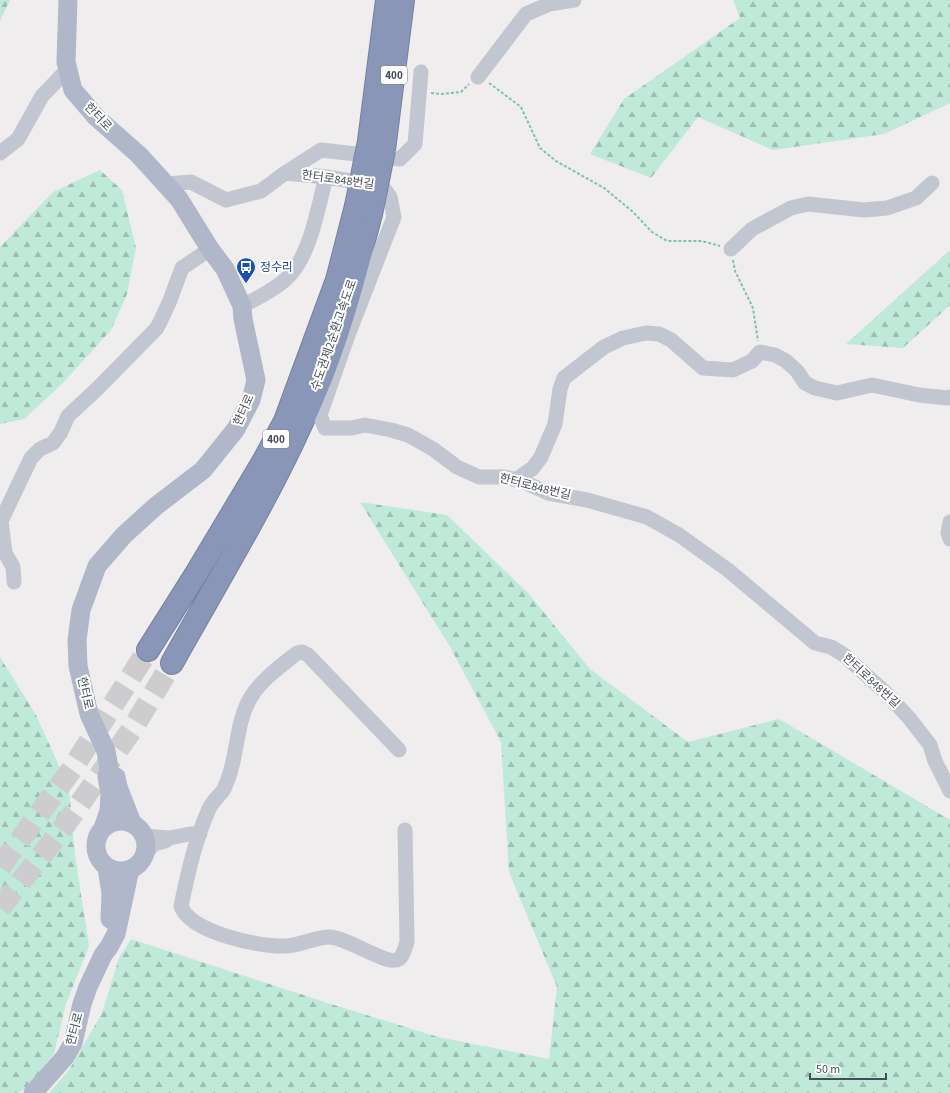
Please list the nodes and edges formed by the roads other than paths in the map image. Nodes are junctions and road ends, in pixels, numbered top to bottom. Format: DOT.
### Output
graph roads {
  1 [pos="68,0"];
  2 [pos="386,0"];
  3 [pos="403,0"];
  4 [pos="574,0"];
  5 [pos="68,69"];
  6 [pos="421,72"];
  7 [pos="478,77"];
  8 [pos="376,146"];
  9 [pos="0,153"];
  10 [pos="285,173"];
  11 [pos="326,177"];
  12 [pos="932,183"];
  13 [pos="166,184"];
  14 [pos="364,210"];
  15 [pos="210,249"];
  16 [pos="731,250"];
  17 [pos="242,306"];
  18 [pos="949,399"];
  19 [pos="516,480"];
  20 [pos="0,521"];
  21 [pos="950,522"];
  22 [pos="950,539"];
  23 [pos="14,582"];
  24 [pos="148,650"];
  25 [pos="172,663"];
  26 [pos="399,750"];
  27 [pos="109,768"];
  28 [pos="950,791"];
  29 [pos="103,828"];
  30 [pos="138,830"];
  31 [pos="405,830"];
  32 [pos="200,834"];
  33 [pos="170,838"];
  34 [pos="144,854"];
  35 [pos="107,868"];
  36 [pos="130,869"];
  37 [pos="103,955"];
  38 [pos="33,1093"];
  1 -- 5 [label="main road, 한터로"];
  2 -- 8 [label="highway, 수도권제2순환고속도로 / 400"];
  3 -- 8 [label="highway, 수도권제2순환고속도로 / 400"];
  4 -- 7 [label="street"];
  5 -- 9 [label="street"];
  5 -- 13 [label="main road, 한터로"];
  6 -- 10 [label="street"];
  8 -- 14 [label="highway, 수도권제2순환고속도로 / 400, bridge"];
  10 -- 11 [label="street, 한터로848번길"];
  10 -- 13 [label="street"];
  11 -- 17 [label="street"];
  11 -- 19 [label="street, 한터로848번길"];
  12 -- 16 [label="street"];
  13 -- 15 [label="main road, 한터로"];
  14 -- 24 [label="highway, 수도권제2순환고속도로 / 400"];
  14 -- 25 [label="highway, 수도권제2순환고속도로 / 400"];
  15 -- 17 [label="main road, 한터로"];
  15 -- 20 [label="street"];
  17 -- 27 [label="main road, 한터로"];
  18 -- 19 [label="street"];
  19 -- 28 [label="street, 한터로848번길"];
  20 -- 23 [label="street"];
  21 -- 22 [label="street"];
  26 -- 32 [label="street"];
  27 -- 29 [label="main road, 한터로"];
  27 -- 30 [label="main road, 한터로"];
  29 -- 30 [label="main road"];
  29 -- 35 [label="main road"];
  30 -- 33 [label="street"];
  30 -- 34 [label="main road"];
  31 -- 32 [label="street"];
  32 -- 33 [label="street"];
  33 -- 34 [label="street"];
  34 -- 36 [label="main road"];
  35 -- 36 [label="main road"];
  35 -- 37 [label="main road, 한터로"];
  36 -- 37 [label="main road, 한터로"];
  37 -- 38 [label="main road, 한터로"];
}
